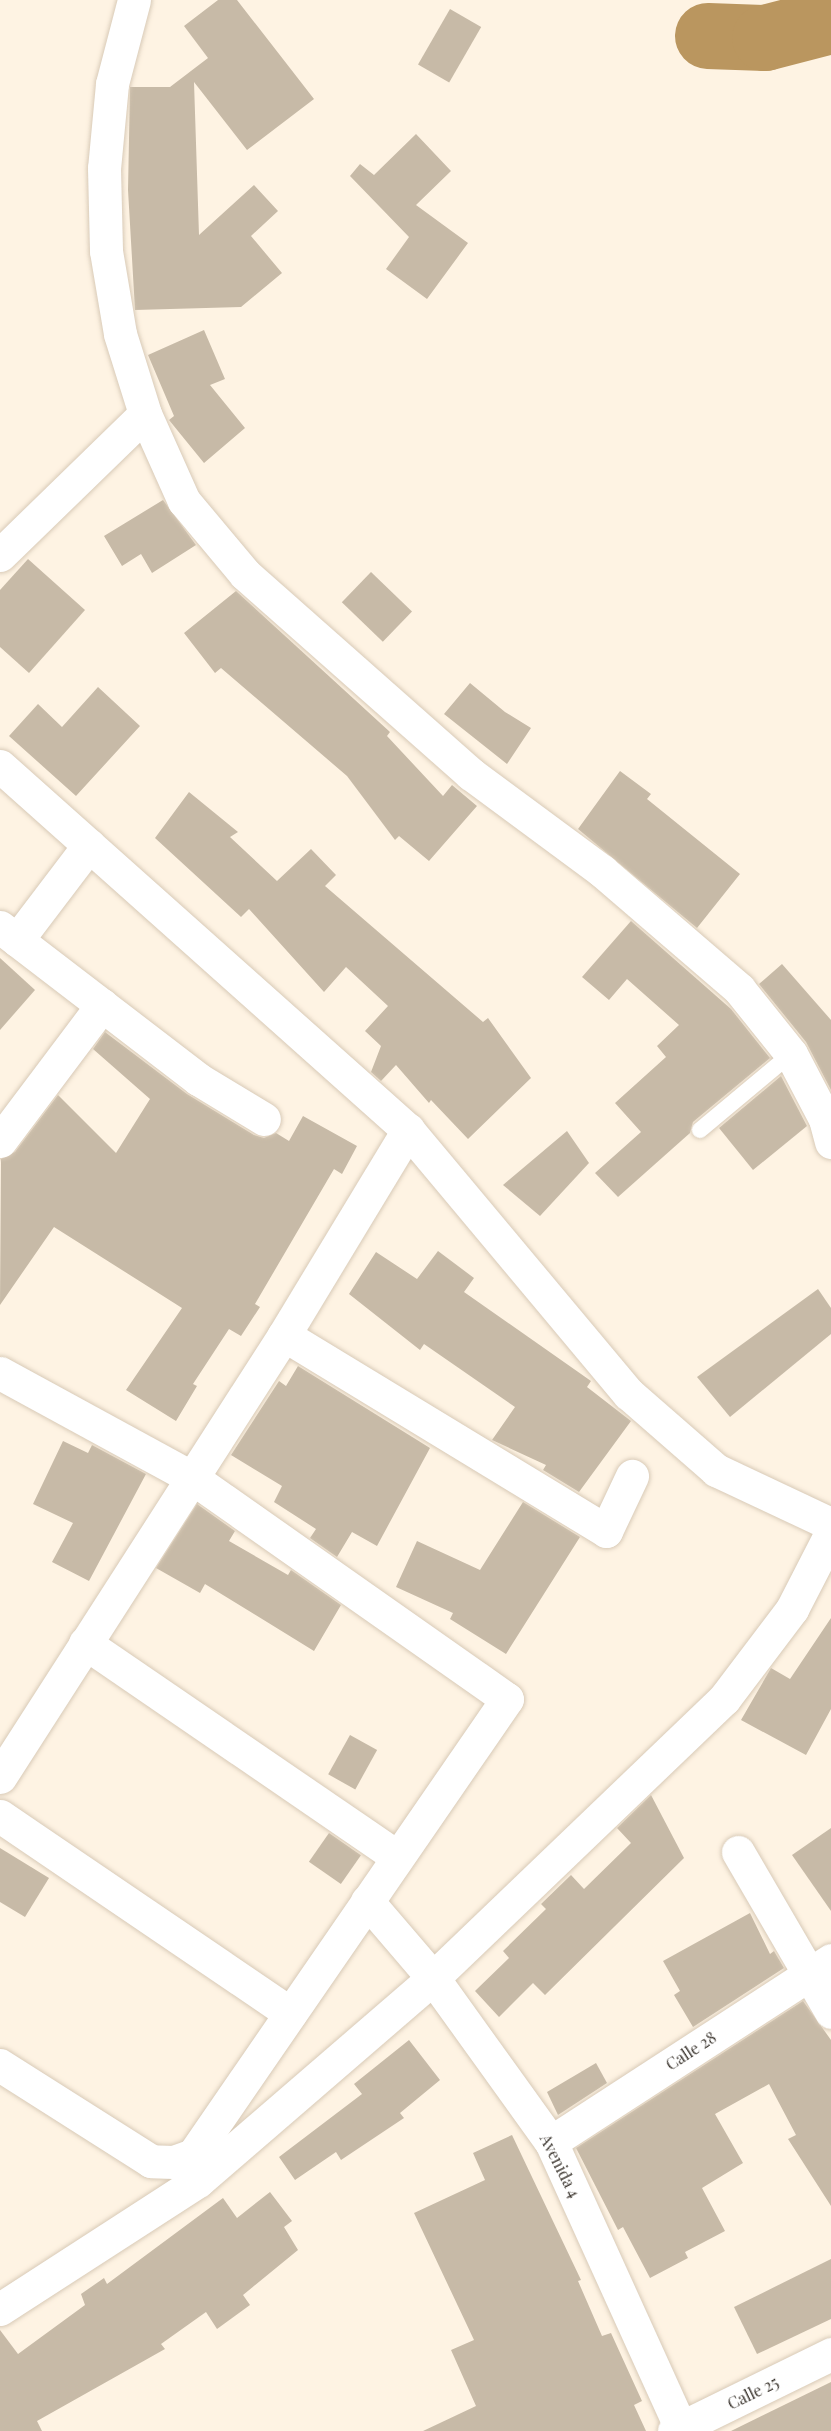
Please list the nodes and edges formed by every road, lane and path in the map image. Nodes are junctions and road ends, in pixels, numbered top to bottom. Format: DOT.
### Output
graph roads {
  1 [pos="134,0"];
  2 [pos="145,414"];
  3 [pos="0,555"];
  4 [pos="0,766"];
  5 [pos="89,845"];
  6 [pos="8,933"];
  7 [pos="102,1005"];
  8 [pos="791,1054"];
  9 [pos="264,1119"];
  10 [pos="408,1130"];
  11 [pos="700,1130"];
  12 [pos="0,1141"];
  13 [pos="831,1142"];
  14 [pos="285,1335"];
  15 [pos="3,1381"];
  16 [pos="632,1476"];
  17 [pos="191,1477"];
  18 [pos="831,1524"];
  19 [pos="831,1533"];
  20 [pos="86,1643"];
  21 [pos="0,1777"];
  22 [pos="0,1816"];
  23 [pos="738,1852"];
  24 [pos="397,1857"];
  25 [pos="367,1901"];
  26 [pos="821,1967"];
  27 [pos="433,1977"];
  28 [pos="831,2012"];
  29 [pos="290,2013"];
  30 [pos="0,2065"];
  31 [pos="551,2142"];
  32 [pos="0,2309"];
  33 [pos="831,2354"];
  34 [pos="679,2430"];
  1 -- 2 [label="street"];
  2 -- 3 [label="street"];
  2 -- 8 [label="street"];
  4 -- 5 [label="street"];
  5 -- 6 [label="street"];
  5 -- 10 [label="street"];
  6 -- 7 [label="street"];
  7 -- 9 [label="street"];
  7 -- 12 [label="street"];
  8 -- 11 [label="lane"];
  8 -- 13 [label="street"];
  10 -- 14 [label="street"];
  10 -- 18 [label="street"];
  14 -- 16 [label="street"];
  14 -- 17 [label="street"];
  15 -- 17 [label="street"];
  17 -- 20 [label="street"];
  17 -- 24 [label="street"];
  19 -- 27 [label="street"];
  20 -- 21 [label="street"];
  20 -- 24 [label="street"];
  22 -- 29 [label="street"];
  23 -- 26 [label="street"];
  24 -- 25 [label="street"];
  25 -- 27 [label="street, Avenida 4"];
  25 -- 29 [label="street"];
  26 -- 28 [label="street"];
  26 -- 31 [label="street, Calle 28"];
  27 -- 31 [label="street, Avenida 4"];
  27 -- 32 [label="street"];
  29 -- 30 [label="street"];
  31 -- 34 [label="street, Avenida 4"];
  33 -- 34 [label="street, Calle 25"];
}
